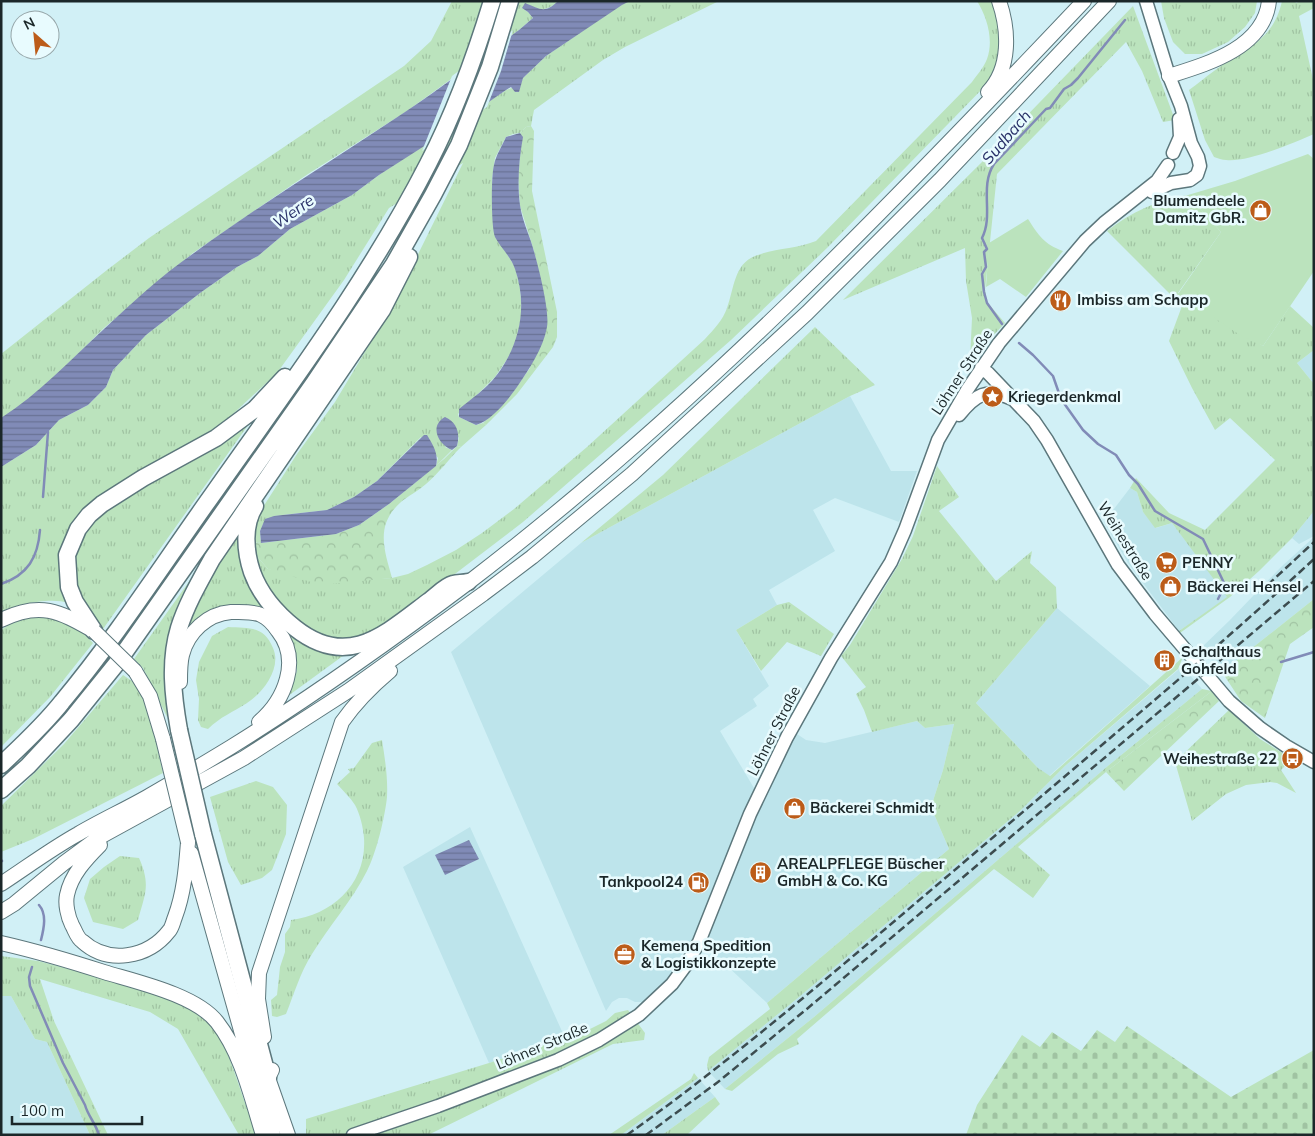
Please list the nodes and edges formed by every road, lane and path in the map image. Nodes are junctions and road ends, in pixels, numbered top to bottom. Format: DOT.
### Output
graph roads {
  1 [pos="492,1"];
  2 [pos="510,1"];
  3 [pos="999,1"];
  4 [pos="1084,1"];
  5 [pos="1109,1"];
  6 [pos="1118,1"];
  7 [pos="1146,1"];
  8 [pos="1269,1"];
  9 [pos="1085,27"];
  10 [pos="1169,76"];
  11 [pos="1176,94"];
  12 [pos="953,139"];
  13 [pos="1173,153"];
  14 [pos="1195,153"];
  15 [pos="1168,165"];
  16 [pos="1181,181"];
  17 [pos="434,195"];
  18 [pos="1119,212"];
  19 [pos="357,288"];
  20 [pos="981,368"];
  21 [pos="1016,401"];
  22 [pos="938,440"];
  23 [pos="292,444"];
  24 [pos="468,582"];
  25 [pos="483,594"];
  26 [pos="1,620"];
  27 [pos="94,631"];
  28 [pos="179,730"];
  29 [pos="232,746"];
  30 [pos="1314,762"];
  31 [pos="1,765"];
  32 [pos="1,790"];
  33 [pos="136,818"];
  34 [pos="188,842"];
  35 [pos="1,884"];
  36 [pos="1,912"];
  37 [pos="1,943"];
  38 [pos="268,1078"];
  39 [pos="262,1135"];
  40 [pos="273,1135"];
  41 [pos="288,1135"];
  42 [pos="353,1135"];
  1 -- 19 [label="highway"];
  2 -- 17 [label="highway"];
  3 -- 12 [label="highway"];
  4 -- 12 [label="highway"];
  5 -- 9 [label="highway"];
  6 -- 9 [label="highway"];
  7 -- 10 [label="main road"];
  8 -- 10 [label="highway"];
  9 -- 25 [label="highway"];
  10 -- 11 [label="main road"];
  11 -- 13 [label="main road"];
  11 -- 14 [label="main road"];
  12 -- 24 [label="highway"];
  13 -- 14 [label="main road"];
  13 -- 15 [label="main road"];
  14 -- 16 [label="main road"];
  15 -- 16 [label="main road"];
  15 -- 18 [label="main road, Löhner Straße"];
  16 -- 18 [label="main road, Löhner Straße"];
  17 -- 23 [label="highway"];
  17 -- 32 [label="highway"];
  18 -- 20 [label="main road, Löhner Straße"];
  19 -- 27 [label="highway"];
  19 -- 31 [label="highway"];
  20 -- 21 [label="main road, Weihestraße"];
  20 -- 22 [label="main road, Löhner Straße"];
  21 -- 22 [label="main road, Weihestraße"];
  21 -- 30 [label="main road, Weihestraße"];
  22 -- 42 [label="main road, Löhner Straße"];
  23 -- 24 [label="highway"];
  23 -- 28 [label="highway"];
  24 -- 29 [label="highway"];
  25 -- 33 [label="highway"];
  25 -- 38 [label="highway"];
  26 -- 27 [label="highway"];
  27 -- 34 [label="highway, bridge"];
  28 -- 29 [label="highway"];
  28 -- 38 [label="highway, bridge"];
  29 -- 35 [label="highway"];
  33 -- 34 [label="highway"];
  33 -- 36 [label="highway"];
  34 -- 40 [label="highway"];
  37 -- 39 [label="highway"];
  38 -- 41 [label="highway"];
}
